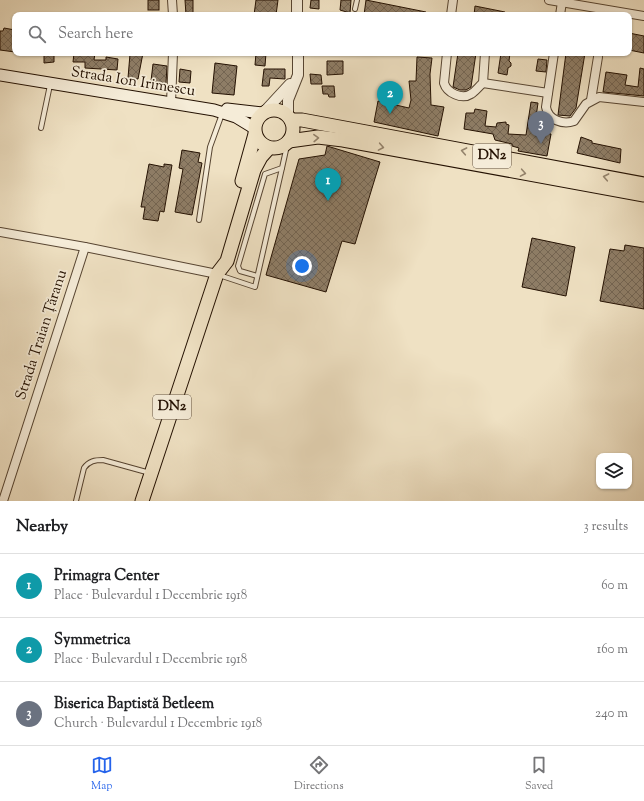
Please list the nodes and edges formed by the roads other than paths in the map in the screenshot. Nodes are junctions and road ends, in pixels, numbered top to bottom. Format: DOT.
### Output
graph roads {
  1 [pos="172,0"];
  2 [pos="297,0"];
  3 [pos="357,0"];
  4 [pos="453,0"];
  5 [pos="549,0"];
  6 [pos="562,2"];
  7 [pos="584,3"];
  8 [pos="355,9"];
  9 [pos="173,12"];
  10 [pos="297,12"];
  11 [pos="451,12"];
  12 [pos="560,12"];
  13 [pos="626,12"];
  14 [pos="632,13"];
  15 [pos="644,16"];
  16 [pos="173,56"];
  17 [pos="298,56"];
  18 [pos="447,56"];
  19 [pos="485,56"];
  20 [pos="554,56"];
  21 [pos="598,57"];
  22 [pos="298,66"];
  23 [pos="0,75"];
  24 [pos="483,83"];
  25 [pos="50,84"];
  26 [pos="548,92"];
  27 [pos="591,100"];
  28 [pos="644,102"];
  29 [pos="171,103"];
  30 [pos="221,110"];
  31 [pos="264,112"];
  32 [pos="290,118"];
  33 [pos="41,128"];
  34 [pos="255,131"];
  35 [pos="279,145"];
  36 [pos="282,168"];
  37 [pos="644,184"];
  38 [pos="644,195"];
  39 [pos="199,220"];
  40 [pos="0,232"];
  41 [pos="85,247"];
  42 [pos="218,271"];
  43 [pos="257,276"];
  44 [pos="150,473"];
  45 [pos="3,501"];
  46 [pos="76,501"];
  47 [pos="142,501"];
  1 -- 9 [label="street"];
  2 -- 10 [label="street"];
  3 -- 8 [label="lane"];
  4 -- 11 [label="street"];
  5 -- 6 [label="street"];
  6 -- 7 [label="street"];
  6 -- 12 [label="street"];
  7 -- 13 [label="street"];
  14 -- 15 [label="street"];
  16 -- 29 [label="street"];
  17 -- 22 [label="street"];
  18 -- 24 [label="street"];
  19 -- 24 [label="street"];
  20 -- 26 [label="street"];
  21 -- 27 [label="street"];
  22 -- 31 [label="street"];
  22 -- 32 [label="street"];
  23 -- 25 [label="main road, Strada Ion Irimescu"];
  24 -- 26 [label="street"];
  25 -- 29 [label="main road, Strada Ion Irimescu"];
  25 -- 33 [label="lane"];
  26 -- 27 [label="street"];
  27 -- 28 [label="street"];
  29 -- 30 [label="main road, Strada Ion Irimescu"];
  30 -- 31 [label="main road, Strada Ion Irimescu"];
  30 -- 34 [label="main road, Strada Ion Irimescu"];
  30 -- 39 [label="lane"];
  31 -- 32 [label="main road, DN2"];
  31 -- 34 [label="main road, DN2"];
  32 -- 35 [label="main road, DN2"];
  37 -- 32 [label="main road, DN2, one-way"];
  34 -- 35 [label="main road"];
  34 -- 42 [label="main road, DN2"];
  35 -- 36 [label="lane"];
  35 -- 38 [label="main road, DN2, one-way"];
  35 -- 42 [label="main road, DN2"];
  36 -- 43 [label="lane"];
  36 -- 43 [label="lane"];
  40 -- 41 [label="street"];
  41 -- 42 [label="street"];
  41 -- 45 [label="street, Strada Traian Țăranu"];
  42 -- 43 [label="lane"];
  42 -- 44 [label="main road, DN2"];
  44 -- 46 [label="lane"];
  44 -- 47 [label="main road, DN2"];
}
